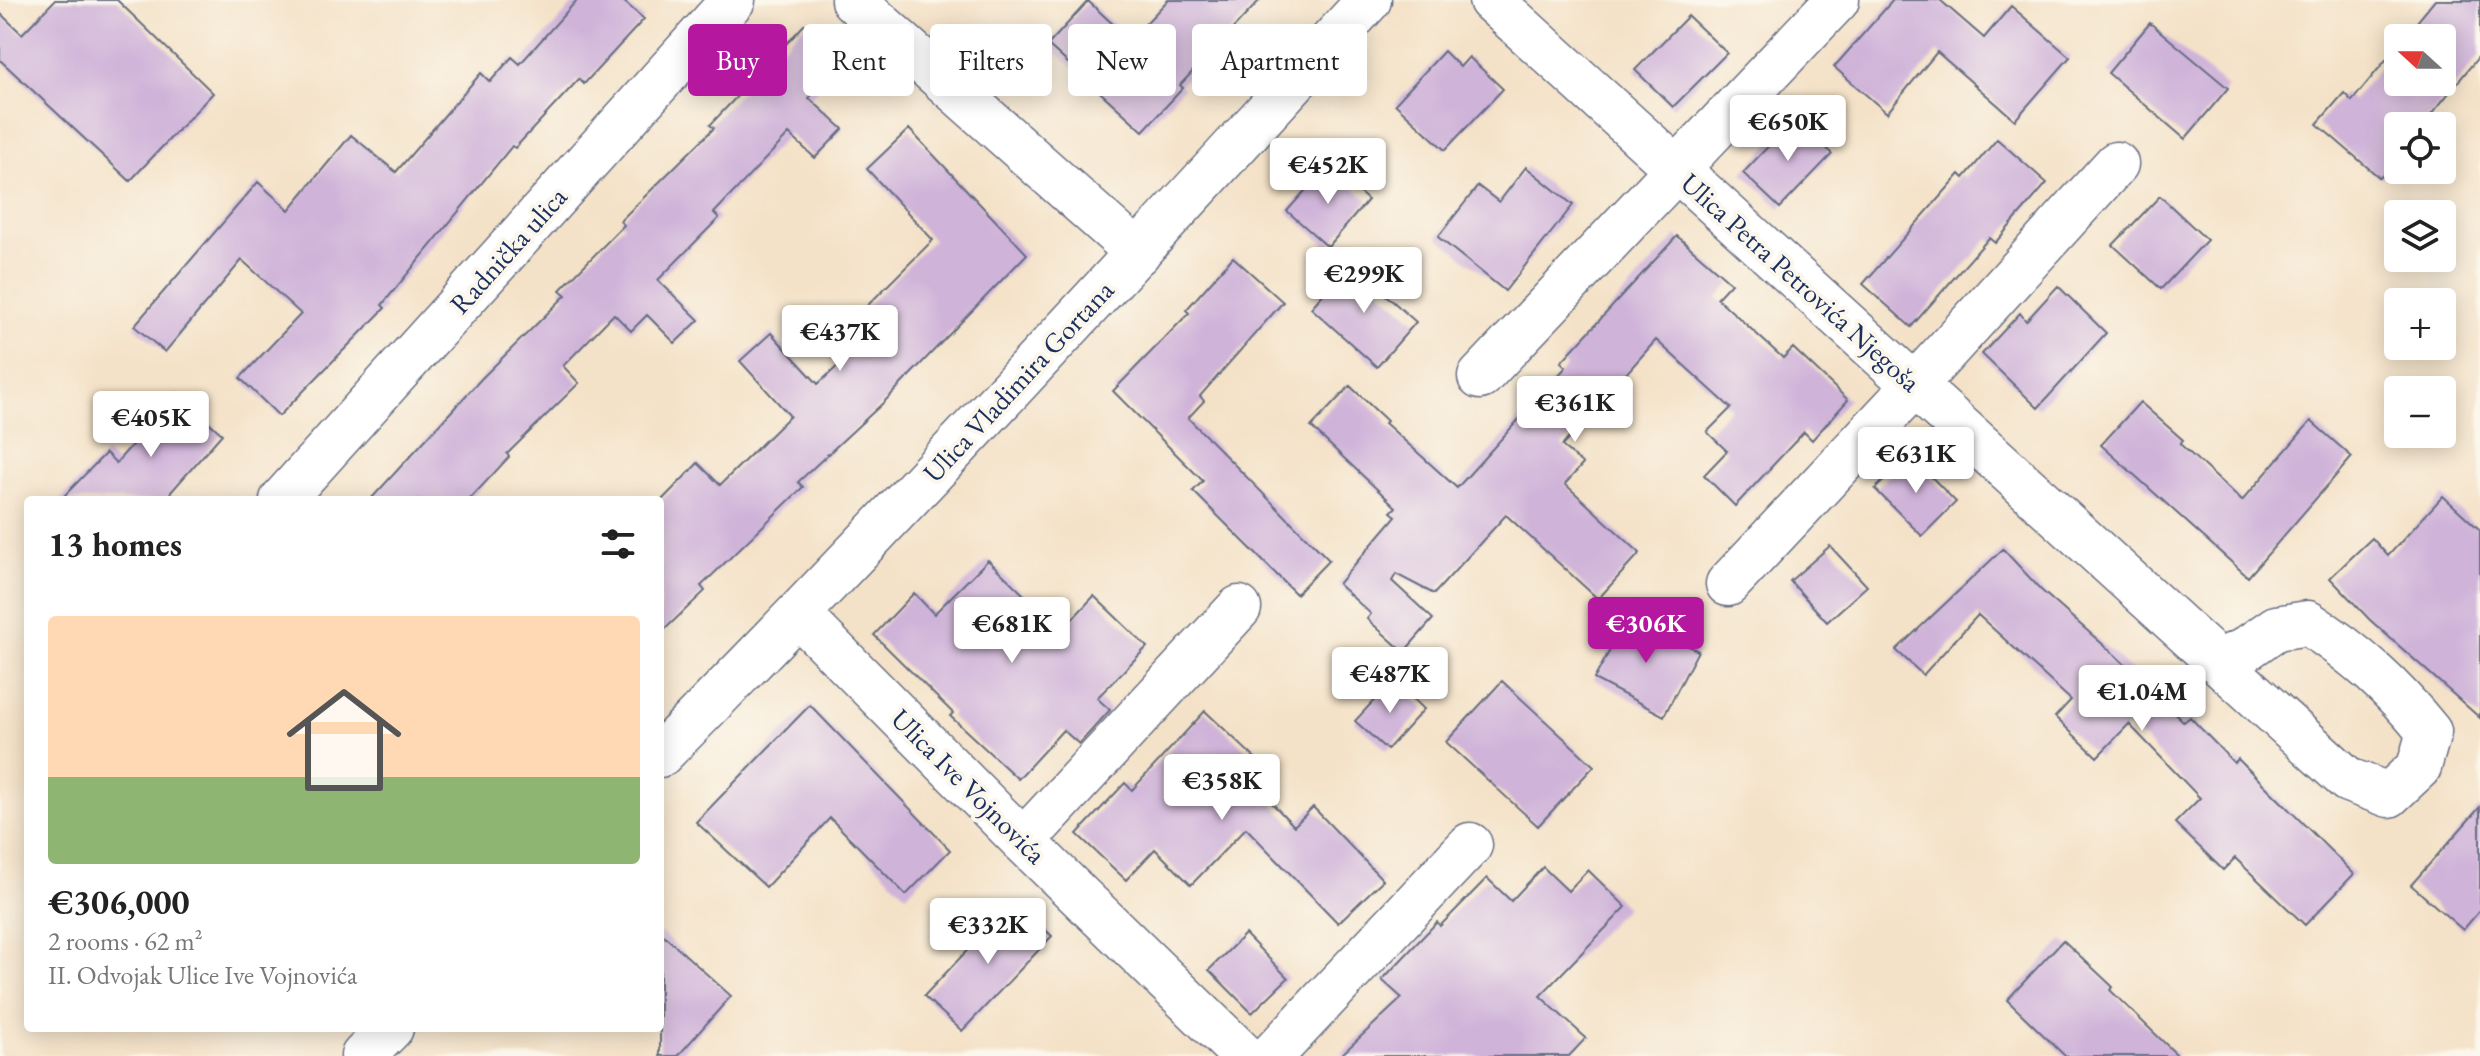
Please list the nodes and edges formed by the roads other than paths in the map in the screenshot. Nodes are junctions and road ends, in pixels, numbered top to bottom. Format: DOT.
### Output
graph roads {
  1 [pos="733,0"];
  2 [pos="853,0"];
  3 [pos="1369,0"];
  4 [pos="1491,0"];
  5 [pos="1837,0"];
  6 [pos="2116,164"];
  7 [pos="1677,169"];
  8 [pos="1138,253"];
  9 [pos="1480,377"];
  10 [pos="1914,386"];
  11 [pos="286,496"];
  12 [pos="1728,584"];
  13 [pos="1239,608"];
  14 [pos="799,615"];
  15 [pos="2219,661"];
  16 [pos="664,751"];
  17 [pos="1023,841"];
  18 [pos="1470,845"];
  19 [pos="387,1032"];
  20 [pos="363,1056"];
  21 [pos="1244,1056"];
  22 [pos="1271,1056"];
  1 -- 11 [label="street, Radnička ulica"];
  2 -- 8 [label="street"];
  3 -- 8 [label="street, Ulica Vladimira Gortana"];
  4 -- 7 [label="street, Ulica Petra Petrovića Njegoša"];
  5 -- 7 [label="street"];
  6 -- 10 [label="street"];
  7 -- 9 [label="street"];
  7 -- 10 [label="street, Ulica Petra Petrovića Njegoša"];
  8 -- 14 [label="street, Ulica Vladimira Gortana"];
  10 -- 12 [label="street"];
  10 -- 15 [label="street, Ulica Petra Petrovića Njegoša"];
  13 -- 17 [label="street"];
  14 -- 16 [label="street, Ulica Vladimira Gortana"];
  14 -- 17 [label="street, Ulica Ive Vojnovića"];
  15 -- 15 [label="street, Ulica Petra Petrovića Njegoša"];
  17 -- 21 [label="street, Ulica Ive Vojnovića"];
  18 -- 22 [label="street"];
  19 -- 20 [label="street"];
}
